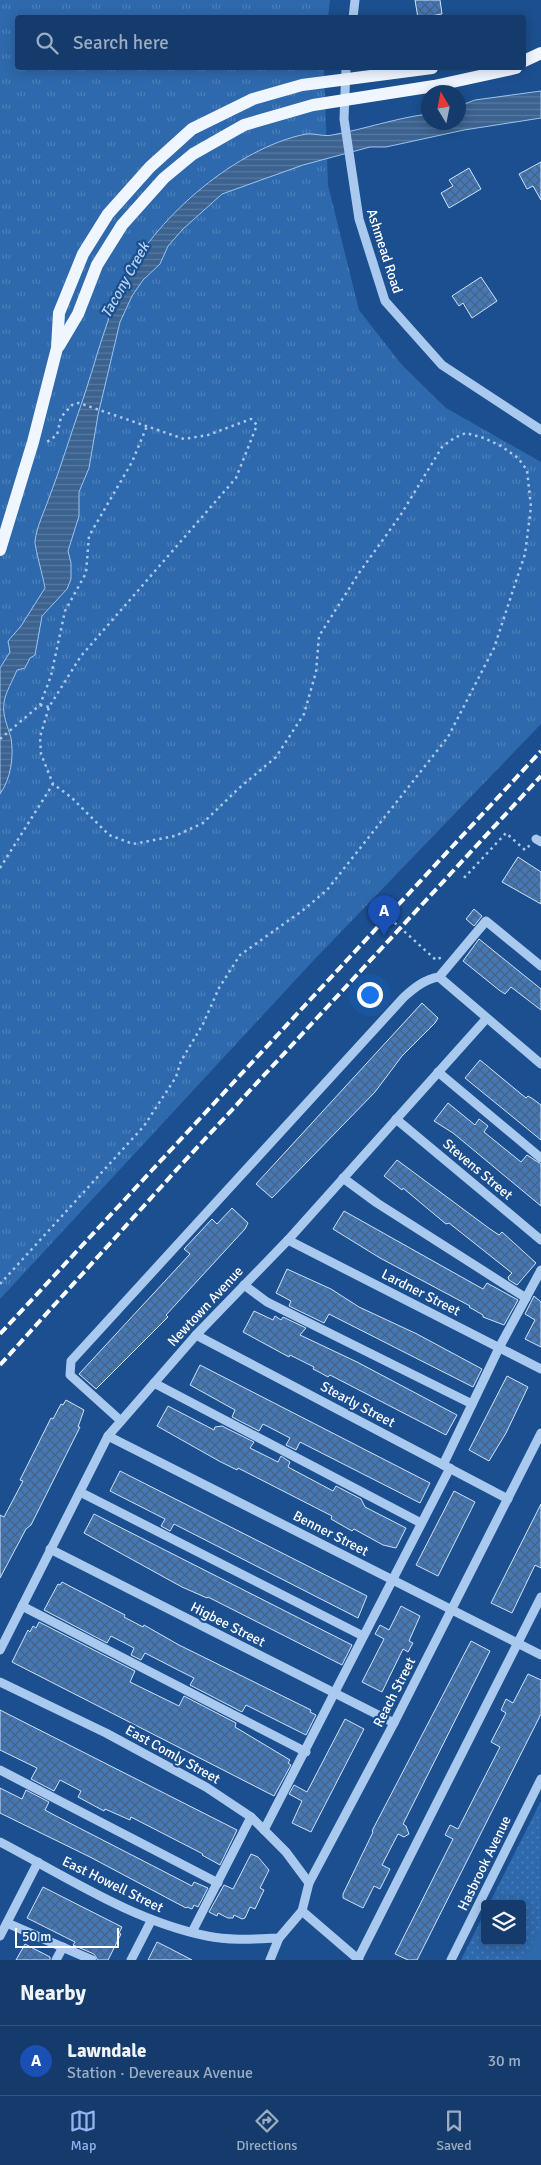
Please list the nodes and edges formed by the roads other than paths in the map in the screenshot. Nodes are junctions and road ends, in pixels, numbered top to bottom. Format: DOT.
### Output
graph roads {
  1 [pos="355,0"];
  2 [pos="352,15"];
  3 [pos="541,53"];
  4 [pos="526,59"];
  5 [pos="397,70"];
  6 [pos="507,70"];
  7 [pos="345,73"];
  8 [pos="344,100"];
  9 [pos="57,348"];
  10 [pos="541,430"];
  11 [pos="0,550"];
  12 [pos="541,966"];
  13 [pos="439,977"];
  14 [pos="486,1019"];
  15 [pos="541,1064"];
  16 [pos="438,1072"];
  17 [pos="396,1119"];
  18 [pos="541,1158"];
  19 [pos="343,1178"];
  20 [pos="288,1240"];
  21 [pos="541,1240"];
  22 [pos="541,1270"];
  23 [pos="244,1285"];
  24 [pos="526,1298"];
  25 [pos="196,1335"];
  26 [pos="499,1348"];
  27 [pos="541,1369"];
  28 [pos="154,1383"];
  29 [pos="472,1404"];
  30 [pos="121,1421"];
  31 [pos="541,1433"];
  32 [pos="108,1436"];
  33 [pos="447,1466"];
  34 [pos="80,1492"];
  35 [pos="508,1499"];
  36 [pos="421,1524"];
  37 [pos="50,1549"];
  38 [pos="392,1579"];
  39 [pos="541,1597"];
  40 [pos="22,1606"];
  41 [pos="452,1609"];
  42 [pos="363,1636"];
  43 [pos="518,1643"];
  44 [pos="0,1650"];
  45 [pos="541,1655"];
  46 [pos="0,1682"];
  47 [pos="334,1693"];
  48 [pos="394,1723"];
  49 [pos="306,1752"];
  50 [pos="0,1770"];
  51 [pos="541,1779"];
  52 [pos="252,1817"];
  53 [pos="264,1830"];
  54 [pos="0,1842"];
  55 [pos="38,1862"];
  56 [pos="218,1883"];
  57 [pos="309,1883"];
  58 [pos="302,1911"];
  59 [pos="0,1914"];
  60 [pos="8,1921"];
  61 [pos="150,1921"];
  62 [pos="192,1932"];
  63 [pos="0,1936"];
  64 [pos="279,1938"];
  65 [pos="63,1947"];
  66 [pos="359,1959"];
  67 [pos="56,1960"];
  68 [pos="92,1960"];
  69 [pos="131,1960"];
  70 [pos="270,1960"];
  71 [pos="451,1960"];
  1 -- 2 [label="street"];
  3 -- 4 [label="main road"];
  5 -- 7 [label="main road"];
  6 -- 8 [label="main road"];
  7 -- 8 [label="street, Ashmead Road"];
  7 -- 9 [label="main road"];
  8 -- 9 [label="main road"];
  8 -- 10 [label="street, Ashmead Road"];
  9 -- 11 [label="main road"];
  12 -- 13 [label="street"];
  13 -- 14 [label="street"];
  13 -- 30 [label="street"];
  14 -- 15 [label="street"];
  14 -- 16 [label="street, Newtown Avenue"];
  16 -- 17 [label="street, Newtown Avenue"];
  16 -- 18 [label="street"];
  17 -- 19 [label="street, Newtown Avenue"];
  17 -- 21 [label="street, Stevens Street"];
  19 -- 20 [label="street, Newtown Avenue"];
  19 -- 24 [label="street"];
  20 -- 23 [label="street, Newtown Avenue"];
  20 -- 26 [label="street, Lardner Street"];
  22 -- 24 [label="street"];
  23 -- 25 [label="street, Newtown Avenue"];
  23 -- 29 [label="street"];
  24 -- 26 [label="street"];
  25 -- 28 [label="street, Newtown Avenue"];
  25 -- 33 [label="street, Stearly Street"];
  26 -- 27 [label="street, Lardner Street"];
  26 -- 29 [label="street"];
  28 -- 30 [label="street, Newtown Avenue"];
  28 -- 36 [label="street"];
  29 -- 33 [label="street"];
  30 -- 32 [label="street, Newtown Avenue"];
  31 -- 35 [label="street, Reach Street"];
  32 -- 34 [label="street, Newtown Avenue"];
  32 -- 38 [label="street, Benner Street"];
  33 -- 35 [label="street, Stearly Street"];
  33 -- 36 [label="street"];
  34 -- 37 [label="street, Newtown Avenue"];
  34 -- 42 [label="street"];
  35 -- 41 [label="street, Reach Street"];
  36 -- 38 [label="street"];
  37 -- 40 [label="street, Newtown Avenue"];
  37 -- 47 [label="street, Higbee Street"];
  38 -- 41 [label="street, Benner Street"];
  38 -- 42 [label="street"];
  39 -- 43 [label="street"];
  40 -- 44 [label="street, Newtown Avenue"];
  40 -- 49 [label="street"];
  41 -- 43 [label="street, Benner Street"];
  41 -- 48 [label="street, Reach Street"];
  42 -- 47 [label="street"];
  43 -- 45 [label="street, Benner Street"];
  43 -- 66 [label="street"];
  46 -- 52 [label="street, East Comly Street"];
  47 -- 48 [label="street, Higbee Street"];
  47 -- 49 [label="street"];
  48 -- 57 [label="street, Reach Street"];
  49 -- 53 [label="street"];
  50 -- 56 [label="street"];
  51 -- 71 [label="street, Hasbrook Avenue"];
  52 -- 53 [label="street, East Comly Street"];
  52 -- 56 [label="street"];
  53 -- 57 [label="street, East Comly Street"];
  54 -- 55 [label="street, East Howell Street"];
  55 -- 60 [label="street"];
  55 -- 61 [label="street, East Howell Street"];
  56 -- 62 [label="street"];
  57 -- 58 [label="street, Reach Street"];
  58 -- 64 [label="street, Reach Street"];
  58 -- 66 [label="street"];
  59 -- 60 [label="street"];
  60 -- 63 [label="street"];
  60 -- 65 [label="street"];
  61 -- 62 [label="street, East Howell Street"];
  61 -- 69 [label="street"];
  62 -- 64 [label="street, East Howell Street"];
  64 -- 70 [label="street, Reach Street"];
  65 -- 67 [label="street"];
  65 -- 68 [label="street"];
}
